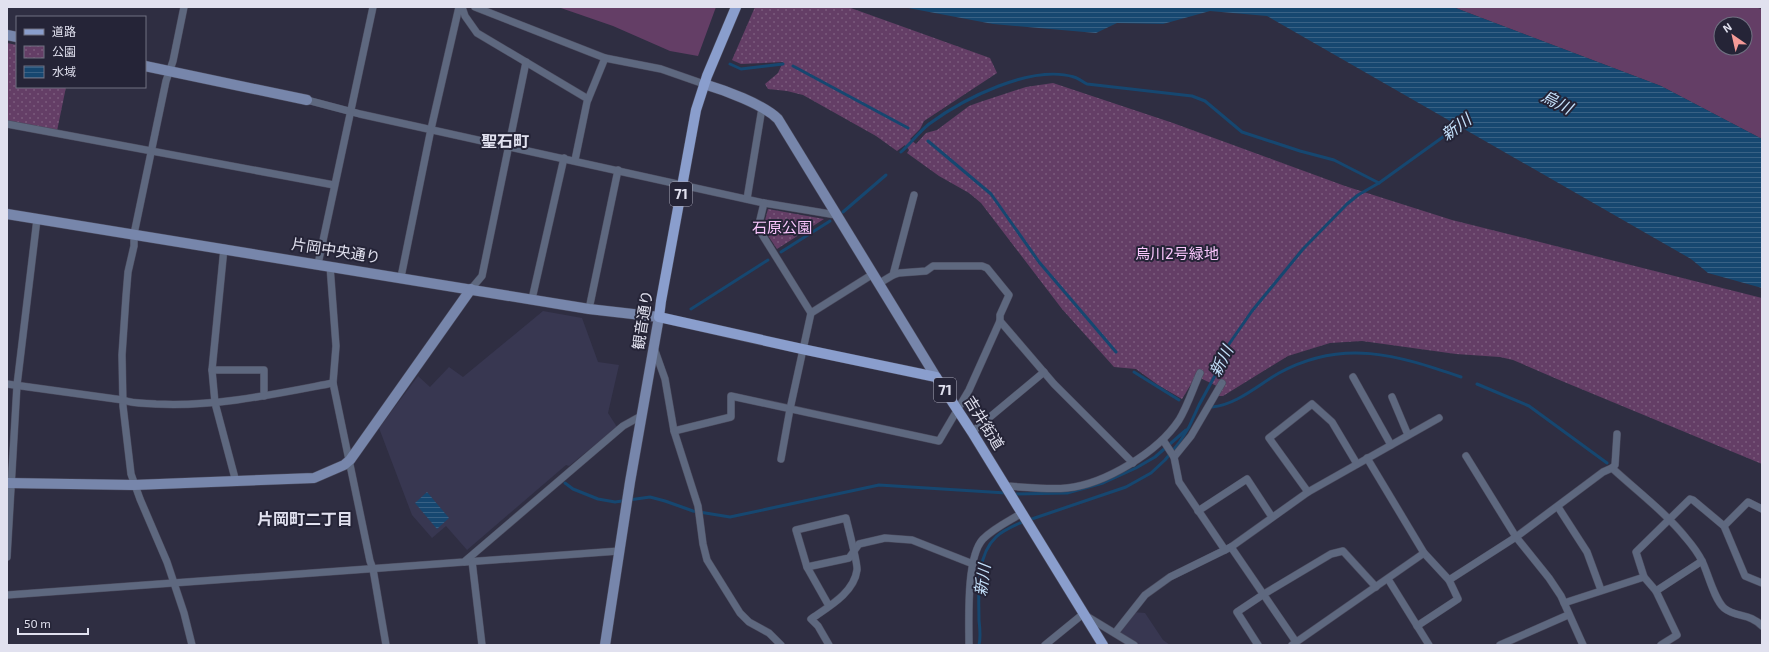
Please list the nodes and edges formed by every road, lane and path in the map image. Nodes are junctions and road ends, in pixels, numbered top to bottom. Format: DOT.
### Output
graph roads {
  1 [pos="184,7"];
  2 [pos="373,7"];
  3 [pos="460,7"];
  4 [pos="475,7"];
  5 [pos="736,7"];
  6 [pos="605,58"];
  7 [pos="526,62"];
  8 [pos="146,66"];
  9 [pos="170,71"];
  10 [pos="704,84"];
  11 [pos="588,99"];
  12 [pos="307,100"];
  13 [pos="762,108"];
  14 [pos="351,111"];
  15 [pos="7,124"];
  16 [pos="431,129"];
  17 [pos="508,146"];
  18 [pos="152,151"];
  19 [pos="564,158"];
  20 [pos="575,160"];
  21 [pos="618,170"];
  22 [pos="683,184"];
  23 [pos="334,185"];
  24 [pos="914,195"];
  25 [pos="747,199"];
  26 [pos="764,202"];
  27 [pos="7,214"];
  28 [pos="836,215"];
  29 [pos="37,219"];
  30 [pos="134,234"];
  31 [pos="224,248"];
  32 [pos="318,264"];
  33 [pos="330,266"];
  34 [pos="873,274"];
  35 [pos="894,275"];
  36 [pos="401,277"];
  37 [pos="878,284"];
  38 [pos="471,289"];
  39 [pos="532,298"];
  40 [pos="589,308"];
  41 [pos="811,313"];
  42 [pos="660,317"];
  43 [pos="1000,321"];
  44 [pos="654,348"];
  45 [pos="802,349"];
  46 [pos="212,370"];
  47 [pos="1044,372"];
  48 [pos="1200,372"];
  49 [pos="936,377"];
  50 [pos="1353,377"];
  51 [pos="1222,383"];
  52 [pos="7,384"];
  53 [pos="334,384"];
  54 [pos="17,385"];
  55 [pos="264,396"];
  56 [pos="1392,397"];
  57 [pos="123,400"];
  58 [pos="215,403"];
  59 [pos="790,409"];
  60 [pos="958,409"];
  61 [pos="641,416"];
  62 [pos="1439,418"];
  63 [pos="674,431"];
  64 [pos="972,432"];
  65 [pos="1617,434"];
  66 [pos="1408,435"];
  67 [pos="1163,440"];
  68 [pos="1391,445"];
  69 [pos="1466,456"];
  70 [pos="1174,457"];
  71 [pos="1367,458"];
  72 [pos="781,459"];
  73 [pos="350,460"];
  74 [pos="1133,463"];
  75 [pos="1358,464"];
  76 [pos="1612,468"];
  77 [pos="236,482"];
  78 [pos="9,483"];
  79 [pos="134,485"];
  80 [pos="1006,486"];
  81 [pos="1308,492"];
  82 [pos="1558,507"];
  83 [pos="1762,509"];
  84 [pos="1198,511"];
  85 [pos="1022,513"];
  86 [pos="1272,517"];
  87 [pos="1669,520"];
  88 [pos="1724,526"];
  89 [pos="1516,537"];
  90 [pos="1228,549"];
  91 [pos="619,551"];
  92 [pos="853,552"];
  93 [pos="1424,553"];
  94 [pos="7,557"];
  95 [pos="1702,561"];
  96 [pos="468,562"];
  97 [pos="973,564"];
  98 [pos="807,567"];
  99 [pos="373,569"];
  100 [pos="1644,577"];
  101 [pos="1388,579"];
  102 [pos="1449,580"];
  103 [pos="174,583"];
  104 [pos="1762,583"];
  105 [pos="1376,587"];
  106 [pos="1601,590"];
  107 [pos="1656,590"];
  108 [pos="7,594"];
  109 [pos="1264,594"];
  110 [pos="1564,603"];
  111 [pos="829,606"];
  112 [pos="1083,614"];
  113 [pos="1568,614"];
  114 [pos="1418,626"];
  115 [pos="1762,626"];
  116 [pos="1115,633"];
  117 [pos="1294,644"];
  118 [pos="192,645"];
  119 [pos="385,645"];
  120 [pos="482,645"];
  121 [pos="605,645"];
  122 [pos="781,645"];
  123 [pos="829,645"];
  124 [pos="969,645"];
  125 [pos="1045,645"];
  126 [pos="1103,645"];
  127 [pos="1134,645"];
  128 [pos="1258,645"];
  129 [pos="1429,645"];
  130 [pos="1500,645"];
  131 [pos="1583,645"];
  132 [pos="1661,645"];
  1 -- 9 [label="street"];
  2 -- 14 [label="street"];
  3 -- 7 [label="street"];
  3 -- 16 [label="street"];
  4 -- 6 [label="street"];
  5 -- 10 [label="main road, 観音通り / 71"];
  6 -- 10 [label="street"];
  6 -- 11 [label="street"];
  7 -- 11 [label="street"];
  7 -- 17 [label="street"];
  8 -- 9 [label="street"];
  9 -- 12 [label="street"];
  9 -- 18 [label="street"];
  10 -- 13 [label="street"];
  10 -- 22 [label="main road, 観音通り / 71"];
  11 -- 20 [label="street"];
  12 -- 14 [label="street"];
  13 -- 25 [label="street"];
  13 -- 28 [label="street"];
  14 -- 16 [label="street"];
  14 -- 23 [label="street"];
  15 -- 18 [label="street"];
  16 -- 17 [label="street"];
  16 -- 36 [label="street"];
  17 -- 19 [label="street"];
  17 -- 38 [label="street"];
  18 -- 23 [label="street"];
  18 -- 30 [label="street"];
  19 -- 20 [label="street"];
  19 -- 39 [label="street"];
  20 -- 21 [label="street"];
  21 -- 22 [label="street"];
  21 -- 40 [label="street"];
  22 -- 25 [label="street"];
  22 -- 42 [label="main road, 観音通り / 71"];
  23 -- 32 [label="street"];
  24 -- 35 [label="street"];
  25 -- 26 [label="street"];
  26 -- 28 [label="street"];
  26 -- 41 [label="street"];
  27 -- 29 [label="street, 片岡中央通り"];
  28 -- 34 [label="street"];
  29 -- 30 [label="street, 片岡中央通り"];
  29 -- 54 [label="street"];
  30 -- 31 [label="street, 片岡中央通り"];
  30 -- 57 [label="street"];
  31 -- 32 [label="street, 片岡中央通り"];
  31 -- 46 [label="street"];
  32 -- 33 [label="street, 片岡中央通り"];
  33 -- 36 [label="street, 片岡中央通り"];
  33 -- 53 [label="street"];
  34 -- 37 [label="street"];
  34 -- 41 [label="street"];
  35 -- 37 [label="street"];
  35 -- 43 [label="street"];
  36 -- 38 [label="street, 片岡中央通り"];
  37 -- 49 [label="street"];
  38 -- 39 [label="street, 片岡中央通り"];
  38 -- 73 [label="street"];
  39 -- 40 [label="street, 片岡中央通り"];
  40 -- 42 [label="street, 片岡中央通り"];
  41 -- 45 [label="street"];
  42 -- 44 [label="street, 観音通り"];
  42 -- 45 [label="main road, 71"];
  43 -- 47 [label="street"];
  43 -- 60 [label="street"];
  44 -- 61 [label="street, 観音通り"];
  44 -- 63 [label="street"];
  45 -- 49 [label="main road, 71"];
  45 -- 59 [label="street"];
  46 -- 55 [label="street"];
  46 -- 58 [label="street"];
  47 -- 64 [label="street"];
  47 -- 74 [label="street"];
  48 -- 67 [label="street"];
  49 -- 60 [label="main road, 吉井街道 / 71"];
  50 -- 68 [label="street"];
  51 -- 70 [label="street"];
  52 -- 54 [label="street"];
  53 -- 55 [label="street"];
  53 -- 73 [label="street"];
  54 -- 57 [label="street"];
  54 -- 78 [label="street"];
  55 -- 58 [label="street"];
  56 -- 66 [label="street"];
  57 -- 58 [label="street"];
  57 -- 79 [label="street"];
  58 -- 77 [label="street"];
  59 -- 60 [label="street"];
  59 -- 63 [label="street"];
  59 -- 72 [label="street"];
  60 -- 64 [label="main road, 吉井街道 / 71"];
  61 -- 91 [label="street, 観音通り"];
  61 -- 96 [label="street"];
  62 -- 66 [label="street"];
  63 -- 122 [label="street"];
  64 -- 80 [label="main road, 吉井街道 / 71"];
  65 -- 76 [label="street"];
  66 -- 68 [label="street"];
  67 -- 70 [label="street"];
  67 -- 74 [label="street"];
  68 -- 71 [label="street"];
  69 -- 89 [label="street"];
  70 -- 84 [label="street"];
  71 -- 75 [label="street"];
  71 -- 93 [label="street"];
  73 -- 77 [label="street"];
  73 -- 99 [label="street"];
  74 -- 80 [label="street"];
  75 -- 81 [label="street"];
  75 -- 81 [label="street"];
  76 -- 82 [label="street"];
  76 -- 87 [label="street"];
  77 -- 79 [label="street"];
  78 -- 79 [label="street"];
  78 -- 94 [label="street"];
  79 -- 103 [label="street"];
  80 -- 85 [label="main road, 吉井街道 / 71"];
  81 -- 86 [label="street"];
  82 -- 89 [label="street"];
  82 -- 106 [label="street"];
  83 -- 88 [label="street"];
  84 -- 86 [label="street"];
  84 -- 90 [label="street"];
  85 -- 97 [label="street"];
  85 -- 112 [label="main road, 吉井街道 / 71"];
  86 -- 90 [label="street"];
  87 -- 88 [label="street"];
  87 -- 95 [label="street"];
  87 -- 100 [label="street"];
  88 -- 104 [label="street"];
  89 -- 102 [label="street"];
  89 -- 110 [label="street"];
  90 -- 109 [label="street"];
  90 -- 116 [label="street"];
  91 -- 96 [label="street"];
  91 -- 121 [label="street, 観音通り"];
  92 -- 97 [label="street"];
  92 -- 98 [label="street"];
  92 -- 98 [label="street"];
  92 -- 111 [label="street"];
  93 -- 101 [label="street"];
  93 -- 102 [label="street"];
  95 -- 107 [label="street"];
  95 -- 115 [label="street"];
  96 -- 99 [label="street"];
  96 -- 120 [label="street"];
  97 -- 124 [label="street"];
  98 -- 111 [label="street"];
  99 -- 103 [label="street"];
  99 -- 119 [label="street"];
  100 -- 106 [label="street"];
  100 -- 107 [label="street"];
  101 -- 105 [label="street"];
  101 -- 114 [label="street"];
  102 -- 114 [label="street"];
  103 -- 108 [label="street"];
  103 -- 118 [label="street"];
  105 -- 109 [label="street"];
  105 -- 117 [label="street"];
  106 -- 110 [label="street"];
  107 -- 132 [label="street"];
  109 -- 117 [label="street"];
  109 -- 128 [label="street"];
  110 -- 113 [label="street"];
  111 -- 123 [label="street"];
  112 -- 116 [label="street"];
  112 -- 125 [label="street"];
  112 -- 126 [label="main road, 吉井街道 / 71"];
  113 -- 130 [label="street"];
  113 -- 131 [label="street"];
  114 -- 129 [label="street"];
  116 -- 127 [label="street"];
}
